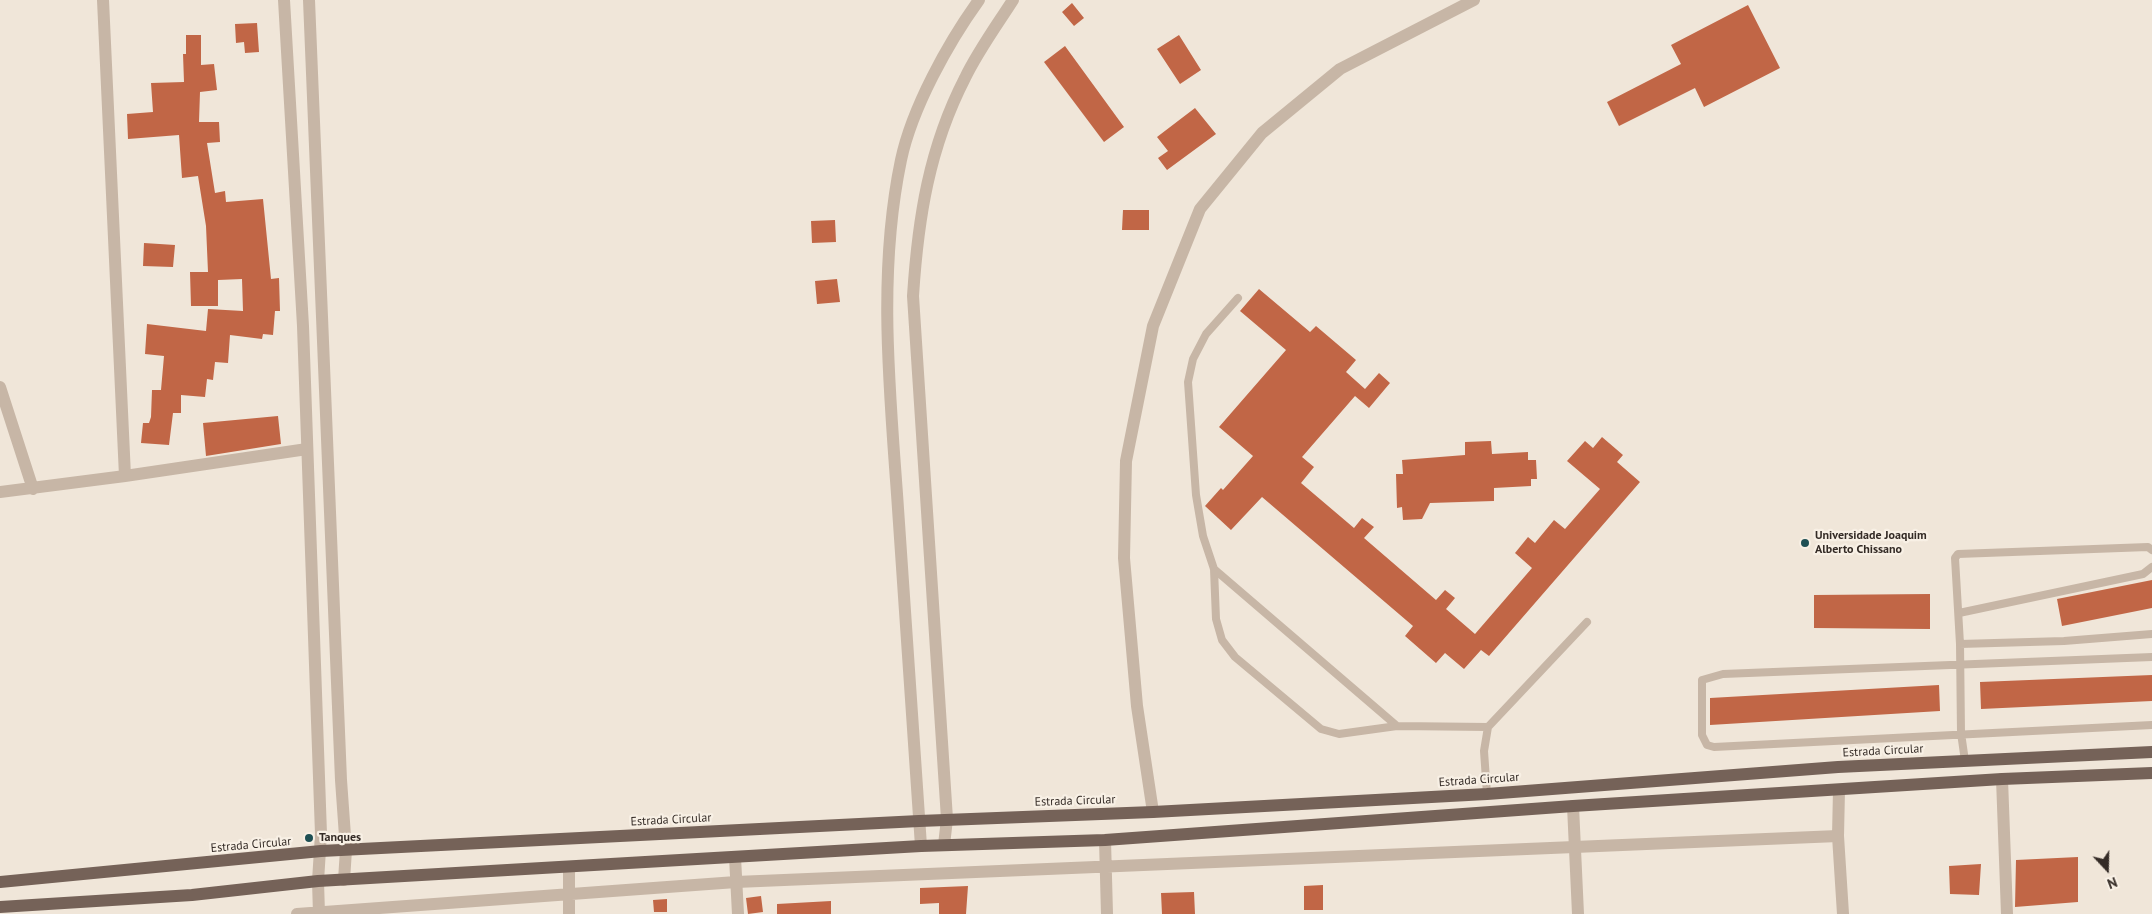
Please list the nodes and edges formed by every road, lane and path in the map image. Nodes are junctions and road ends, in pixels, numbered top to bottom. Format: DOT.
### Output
graph roads {
  1 [pos="103,0"];
  2 [pos="284,0"];
  3 [pos="309,0"];
  4 [pos="979,0"];
  5 [pos="1013,0"];
  6 [pos="1474,0"];
  7 [pos="1238,298"];
  8 [pos="0,387"];
  9 [pos="307,449"];
  10 [pos="124,476"];
  11 [pos="33,489"];
  12 [pos="0,492"];
  13 [pos="2152,550"];
  14 [pos="2152,567"];
  15 [pos="1214,569"];
  16 [pos="1959,613"];
  17 [pos="1587,622"];
  18 [pos="2152,634"];
  19 [pos="1960,644"];
  20 [pos="2152,656"];
  21 [pos="1961,664"];
  22 [pos="2152,725"];
  23 [pos="1397,726"];
  24 [pos="1488,727"];
  25 [pos="1962,733"];
  26 [pos="2152,752"];
  27 [pos="1965,761"];
  28 [pos="2152,773"];
  29 [pos="2002,779"];
  30 [pos="1838,790"];
  31 [pos="1487,794"];
  32 [pos="1572,806"];
  33 [pos="1153,812"];
  34 [pos="947,820"];
  35 [pos="919,821"];
  36 [pos="1838,836"];
  37 [pos="1105,840"];
  38 [pos="944,845"];
  39 [pos="920,846"];
  40 [pos="1574,846"];
  41 [pos="346,850"];
  42 [pos="321,851"];
  43 [pos="734,857"];
  44 [pos="1106,867"];
  45 [pos="568,868"];
  46 [pos="344,880"];
  47 [pos="318,881"];
  48 [pos="0,882"];
  49 [pos="736,882"];
  50 [pos="567,896"];
  51 [pos="0,907"];
  52 [pos="319,912"];
  53 [pos="297,914"];
  54 [pos="569,914"];
  55 [pos="738,914"];
  56 [pos="1107,914"];
  57 [pos="1578,914"];
  58 [pos="1843,914"];
  59 [pos="2007,914"];
  1 -- 10 [label="street"];
  2 -- 9 [label="street"];
  3 -- 41 [label="street"];
  4 -- 35 [label="street"];
  5 -- 34 [label="street"];
  6 -- 33 [label="street"];
  7 -- 15 [label="lane"];
  8 -- 11 [label="street"];
  9 -- 10 [label="street"];
  9 -- 42 [label="street"];
  10 -- 11 [label="street"];
  11 -- 12 [label="street"];
  13 -- 16 [label="lane"];
  14 -- 16 [label="lane"];
  15 -- 23 [label="lane"];
  15 -- 23 [label="lane"];
  16 -- 19 [label="lane"];
  17 -- 24 [label="lane"];
  18 -- 19 [label="lane"];
  19 -- 21 [label="lane"];
  20 -- 21 [label="lane"];
  21 -- 25 [label="lane"];
  21 -- 25 [label="lane"];
  22 -- 25 [label="lane"];
  23 -- 24 [label="lane"];
  24 -- 31 [label="lane"];
  25 -- 27 [label="lane"];
  26 -- 27 [label="main road, Estrada Circular"];
  27 -- 31 [label="main road, Estrada Circular"];
  28 -- 29 [label="main road"];
  29 -- 30 [label="main road"];
  29 -- 59 [label="street"];
  30 -- 32 [label="main road"];
  30 -- 36 [label="street"];
  31 -- 33 [label="main road, Estrada Circular"];
  32 -- 37 [label="main road"];
  32 -- 40 [label="street"];
  33 -- 34 [label="main road, Estrada Circular"];
  34 -- 35 [label="main road, Estrada Circular"];
  34 -- 38 [label="street"];
  35 -- 39 [label="street"];
  35 -- 41 [label="main road, Estrada Circular"];
  36 -- 40 [label="street"];
  36 -- 58 [label="street"];
  37 -- 38 [label="main road"];
  37 -- 44 [label="street"];
  38 -- 39 [label="main road"];
  39 -- 43 [label="main road"];
  40 -- 44 [label="street"];
  40 -- 57 [label="street"];
  41 -- 42 [label="main road, Estrada Circular"];
  41 -- 46 [label="street"];
  42 -- 47 [label="street"];
  42 -- 48 [label="main road, Estrada Circular"];
  43 -- 45 [label="main road"];
  43 -- 49 [label="street"];
  44 -- 49 [label="street"];
  44 -- 56 [label="street"];
  45 -- 46 [label="main road"];
  45 -- 50 [label="street"];
  46 -- 47 [label="main road"];
  47 -- 51 [label="main road"];
  47 -- 52 [label="street"];
  49 -- 50 [label="street"];
  49 -- 55 [label="street"];
  50 -- 52 [label="street"];
  50 -- 54 [label="street"];
  52 -- 53 [label="street"];
}
